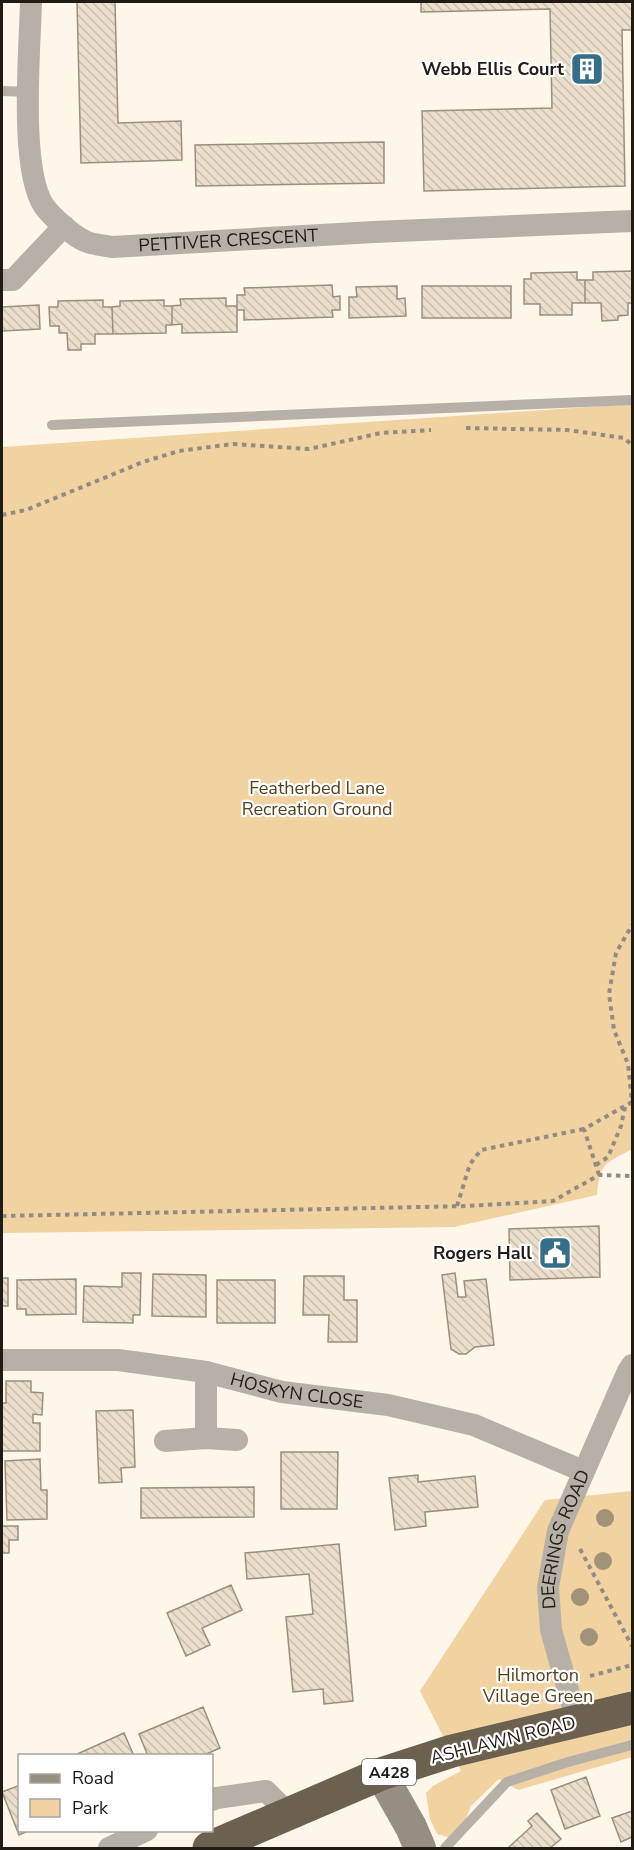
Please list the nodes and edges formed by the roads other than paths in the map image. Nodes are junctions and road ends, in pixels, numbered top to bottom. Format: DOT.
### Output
graph roads {
  1 [pos="31,2"];
  2 [pos="2,91"];
  3 [pos="29,92"];
  4 [pos="633,221"];
  5 [pos="64,226"];
  6 [pos="2,280"];
  7 [pos="633,400"];
  8 [pos="52,425"];
  9 [pos="2,1360"];
  10 [pos="633,1365"];
  11 [pos="206,1372"];
  12 [pos="206,1438"];
  13 [pos="237,1440"];
  14 [pos="165,1441"];
  15 [pos="583,1471"];
  16 [pos="633,1708"];
  17 [pos="577,1722"];
  18 [pos="633,1745"];
  19 [pos="381,1774"];
  20 [pos="213,1799"];
  21 [pos="288,1813"];
  22 [pos="143,1832"];
  23 [pos="109,1848"];
  24 [pos="209,1848"];
  25 [pos="420,1848"];
  26 [pos="445,1848"];
  1 -- 3 [label="street, PETTIVER CRESCENT"];
  2 -- 3 [label="lane"];
  3 -- 5 [label="street, PETTIVER CRESCENT"];
  4 -- 5 [label="street, PETTIVER CRESCENT"];
  5 -- 6 [label="street"];
  7 -- 8 [label="lane"];
  9 -- 11 [label="street, HOSKYN CLOSE"];
  10 -- 15 [label="street, DEERINGS ROAD"];
  11 -- 12 [label="street"];
  11 -- 15 [label="street, HOSKYN CLOSE"];
  12 -- 13 [label="street"];
  12 -- 14 [label="street"];
  15 -- 17 [label="street, DEERINGS ROAD"];
  16 -- 17 [label="highway, ASHLAWN ROAD / A428"];
  17 -- 19 [label="highway, ASHLAWN ROAD / A428"];
  18 -- 26 [label="lane"];
  19 -- 21 [label="highway, ASHLAWN ROAD / A428"];
  19 -- 25 [label="street"];
  20 -- 21 [label="street"];
  21 -- 24 [label="highway, ASHLAWN ROAD / A428"];
  22 -- 23 [label="street"];
}
